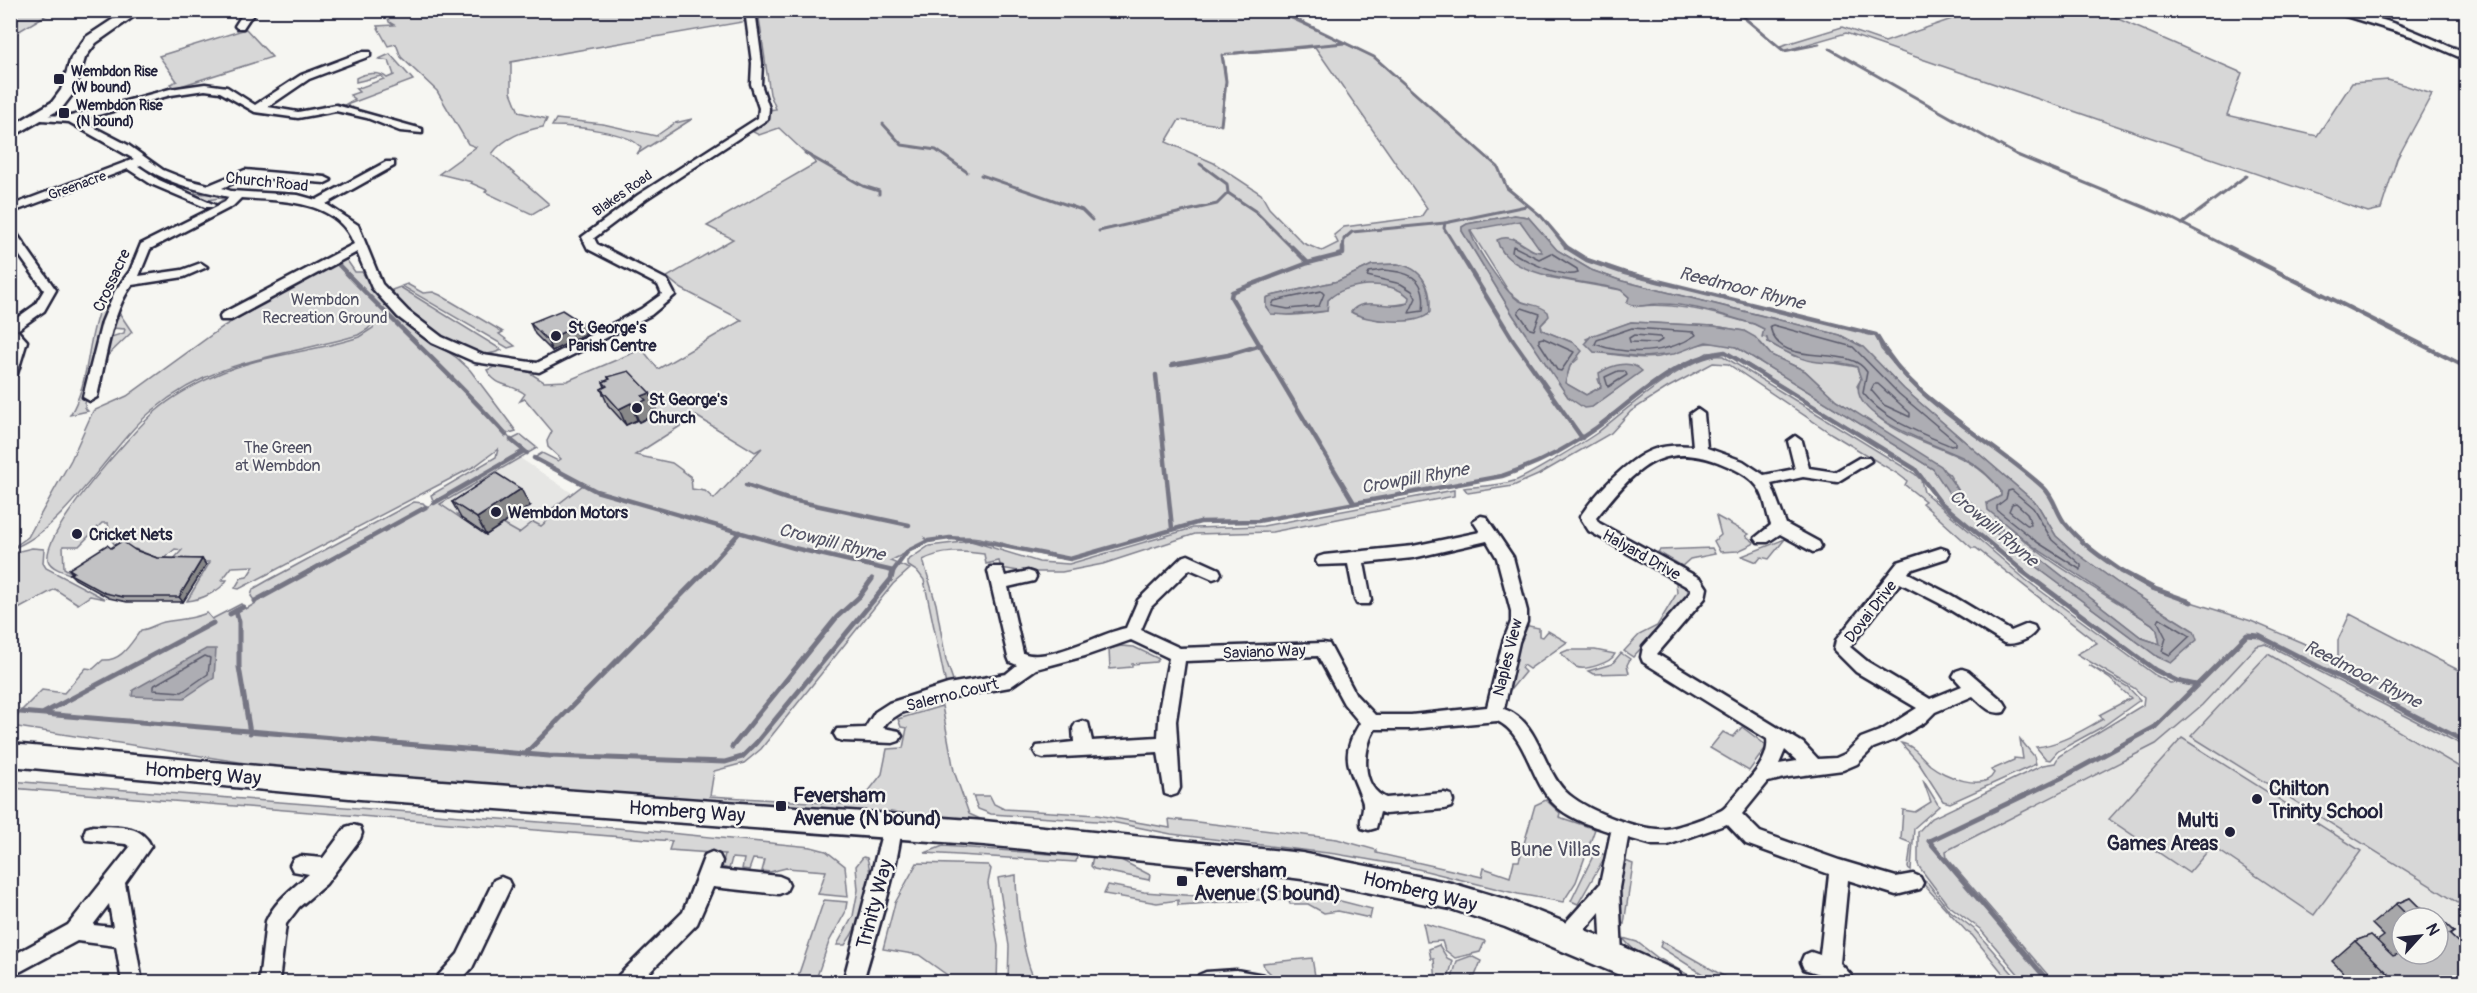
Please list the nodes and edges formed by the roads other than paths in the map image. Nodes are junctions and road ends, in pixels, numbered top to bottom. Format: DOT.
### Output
graph roads {
  1 [pos="137,10"];
  2 [pos="255,10"];
  3 [pos="750,10"];
  4 [pos="2330,10"];
  5 [pos="240,26"];
  6 [pos="366,54"];
  7 [pos="2466,57"];
  8 [pos="255,109"];
  9 [pos="42,117"];
  10 [pos="71,119"];
  11 [pos="418,131"];
  12 [pos="10,134"];
  13 [pos="143,160"];
  14 [pos="390,164"];
  15 [pos="129,165"];
  16 [pos="324,180"];
  17 [pos="208,190"];
  18 [pos="238,194"];
  19 [pos="317,204"];
  20 [pos="209,205"];
  21 [pos="10,210"];
  22 [pos="10,233"];
  23 [pos="362,244"];
  24 [pos="201,267"];
  25 [pos="128,282"];
  26 [pos="667,298"];
  27 [pos="226,317"];
  28 [pos="10,329"];
  29 [pos="10,374"];
  30 [pos="90,397"];
  31 [pos="1696,414"];
  32 [pos="1795,441"];
  33 [pos="1700,451"];
  34 [pos="1864,461"];
  35 [pos="1803,472"];
  36 [pos="1762,480"];
  37 [pos="1780,527"];
  38 [pos="1763,538"];
  39 [pos="1813,546"];
  40 [pos="1941,554"];
  41 [pos="1355,557"];
  42 [pos="1324,561"];
  43 [pos="1214,573"];
  44 [pos="1898,575"];
  45 [pos="1028,577"];
  46 [pos="1363,600"];
  47 [pos="2028,630"];
  48 [pos="1132,633"];
  49 [pos="1178,655"];
  50 [pos="1031,664"];
  51 [pos="1929,707"];
  52 [pos="1998,707"];
  53 [pos="1494,713"];
  54 [pos="1371,721"];
  55 [pos="1082,728"];
  56 [pos="843,734"];
  57 [pos="870,734"];
  58 [pos="893,735"];
  59 [pos="1775,735"];
  60 [pos="1166,744"];
  61 [pos="1083,747"];
  62 [pos="1043,751"];
  63 [pos="10,755"];
  64 [pos="1813,766"];
  65 [pos="1762,776"];
  66 [pos="1171,788"];
  67 [pos="1373,801"];
  68 [pos="1444,801"];
  69 [pos="1730,815"];
  70 [pos="1369,822"];
  71 [pos="893,826"];
  72 [pos="1621,828"];
  73 [pos="352,833"];
  74 [pos="93,834"];
  75 [pos="300,865"];
  76 [pos="327,867"];
  77 [pos="1839,869"];
  78 [pos="115,881"];
  79 [pos="1913,883"];
  80 [pos="779,885"];
  81 [pos="501,886"];
  82 [pos="1609,888"];
  83 [pos="75,932"];
  84 [pos="1566,937"];
  85 [pos="125,938"];
  86 [pos="1612,956"];
  87 [pos="10,968"];
  88 [pos="132,982"];
  89 [pos="269,982"];
  90 [pos="446,982"];
  91 [pos="626,982"];
  92 [pos="853,982"];
  93 [pos="1206,982"];
  94 [pos="1257,982"];
  95 [pos="1668,982"];
  96 [pos="1844,982"];
  1 -- 9 [label="main road"];
  2 -- 5 [label="street"];
  3 -- 26 [label="street, Blakes Road"];
  4 -- 7 [label="street"];
  6 -- 8 [label="street"];
  8 -- 10 [label="street"];
  8 -- 11 [label="street"];
  9 -- 10 [label="street, Church Road"];
  9 -- 12 [label="main road"];
  10 -- 13 [label="street, Church Road"];
  13 -- 15 [label="street, Greenacre"];
  13 -- 17 [label="street, Church Road"];
  14 -- 19 [label="street"];
  15 -- 20 [label="street, Church Road"];
  15 -- 21 [label="street, Greenacre"];
  16 -- 17 [label="street"];
  17 -- 18 [label="street, Church Road"];
  18 -- 19 [label="street, Church Road"];
  18 -- 25 [label="street, Crossacre"];
  19 -- 23 [label="street, Church Road"];
  22 -- 28 [label="street"];
  23 -- 26 [label="street, Church Road"];
  23 -- 27 [label="street"];
  24 -- 25 [label="street"];
  25 -- 30 [label="street, Crossacre"];
  28 -- 29 [label="street"];
  31 -- 33 [label="street"];
  32 -- 35 [label="street"];
  33 -- 36 [label="street, Halyard Drive"];
  33 -- 59 [label="street, Halyard Drive"];
  34 -- 35 [label="street"];
  35 -- 36 [label="street"];
  36 -- 37 [label="street"];
  37 -- 38 [label="street"];
  37 -- 39 [label="street"];
  40 -- 44 [label="street, Dovai Drive"];
  41 -- 42 [label="street, Naples View"];
  41 -- 46 [label="street"];
  41 -- 53 [label="street, Naples View"];
  43 -- 48 [label="street"];
  44 -- 47 [label="street, Dovai Drive"];
  44 -- 51 [label="street, Dovai Drive"];
  45 -- 50 [label="street"];
  48 -- 49 [label="street, Saviano Way"];
  48 -- 50 [label="street"];
  49 -- 54 [label="street, Saviano Way"];
  49 -- 60 [label="street"];
  50 -- 57 [label="street, Salerno Court"];
  51 -- 52 [label="street"];
  51 -- 64 [label="street"];
  53 -- 54 [label="street"];
  53 -- 72 [label="street"];
  54 -- 67 [label="street"];
  55 -- 61 [label="street"];
  56 -- 57 [label="street"];
  57 -- 58 [label="street"];
  59 -- 64 [label="street"];
  59 -- 65 [label="street"];
  60 -- 61 [label="street"];
  60 -- 66 [label="street"];
  61 -- 62 [label="street"];
  63 -- 71 [label="main road, Homberg Way"];
  64 -- 65 [label="street"];
  65 -- 69 [label="street"];
  67 -- 68 [label="street"];
  67 -- 70 [label="street"];
  69 -- 72 [label="street"];
  69 -- 77 [label="street"];
  71 -- 84 [label="main road, Homberg Way"];
  71 -- 92 [label="street, Trinity Way"];
  72 -- 82 [label="street"];
  73 -- 76 [label="street"];
  74 -- 78 [label="street"];
  75 -- 76 [label="street"];
  76 -- 89 [label="street"];
  77 -- 79 [label="street"];
  77 -- 96 [label="street"];
  78 -- 83 [label="street"];
  78 -- 85 [label="street"];
  80 -- 91 [label="street"];
  81 -- 90 [label="street"];
  82 -- 84 [label="street"];
  82 -- 86 [label="street"];
  83 -- 85 [label="street"];
  83 -- 87 [label="street"];
  84 -- 86 [label="main road, Homberg Way"];
  85 -- 88 [label="street"];
  86 -- 95 [label="main road, Homberg Way"];
  93 -- 94 [label="street"];
}
